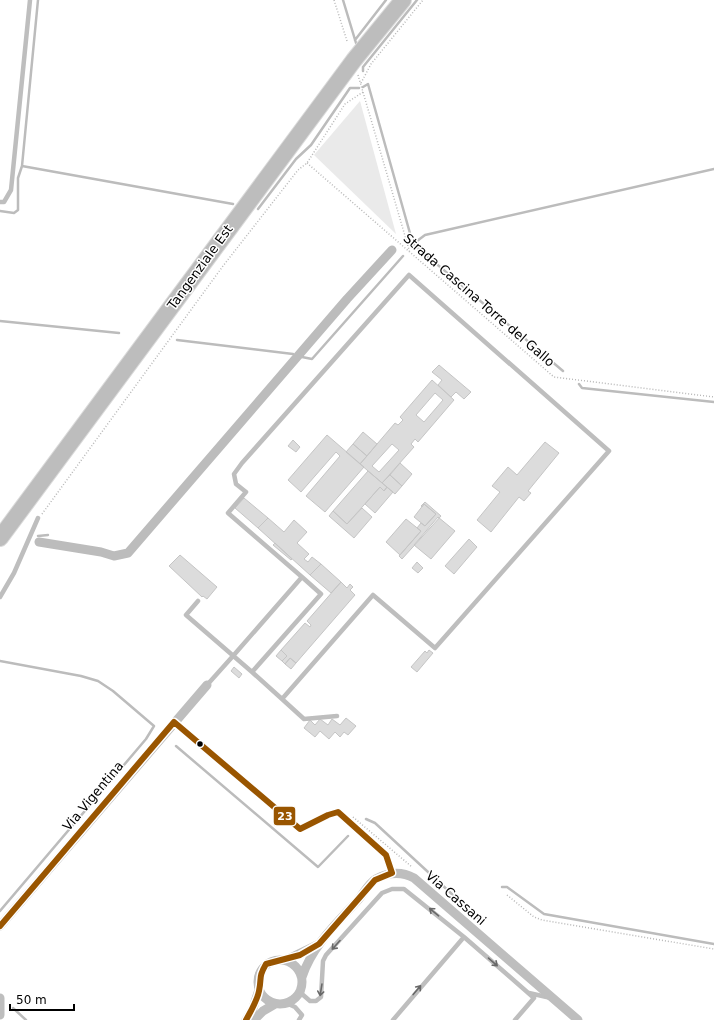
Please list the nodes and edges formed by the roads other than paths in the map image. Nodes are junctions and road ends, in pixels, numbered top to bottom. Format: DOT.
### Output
graph roads {
  1 [pos="30,0"];
  2 [pos="403,0"];
  3 [pos="0,202"];
  4 [pos="39,486"];
  5 [pos="38,518"];
  6 [pos="0,527"];
  7 [pos="0,538"];
  8 [pos="0,547"];
  9 [pos="302,577"];
  10 [pos="0,597"];
  11 [pos="198,601"];
  12 [pos="233,656"];
  13 [pos="252,672"];
  14 [pos="207,685"];
  15 [pos="282,699"];
  16 [pos="337,716"];
  17 [pos="174,722"];
  18 [pos="392,873"];
  19 [pos="0,926"];
  20 [pos="464,937"];
  21 [pos="319,944"];
  22 [pos="286,960"];
  23 [pos="302,977"];
  24 [pos="302,988"];
  25 [pos="259,990"];
  26 [pos="529,994"];
  27 [pos="0,998"];
  28 [pos="554,999"];
  29 [pos="286,1003"];
  30 [pos="275,1004"];
  31 [pos="0,1015"];
  32 [pos="246,1020"];
  33 [pos="254,1020"];
  34 [pos="300,1020"];
  35 [pos="392,1020"];
  36 [pos="515,1020"];
  37 [pos="578,1020"];
  1 -- 3 [label="lane"];
  2 -- 4 [label="highway, Tangenziale Est"];
  4 -- 6 [label="highway"];
  4 -- 7 [label="highway, Tangenziale Est"];
  4 -- 8 [label="highway"];
  5 -- 10 [label="lane"];
  9 -- 12 [label="lane"];
  9 -- 13 [label="lane"];
  9 -- 15 [label="lane"];
  11 -- 12 [label="lane"];
  12 -- 13 [label="lane"];
  12 -- 14 [label="lane"];
  13 -- 15 [label="lane"];
  14 -- 17 [label="street, Via Vigentina"];
  15 -- 16 [label="lane"];
  17 -- 18 [label="lane"];
  17 -- 19 [label="street, Via Vigentina"];
  18 -- 21 [label="street"];
  18 -- 28 [label="street, Via Cassani"];
  20 -- 24 [label="lane, one-way"];
  20 -- 26 [label="lane, one-way"];
  35 -- 20 [label="lane, one-way"];
  21 -- 22 [label="street"];
  21 -- 23 [label="street"];
  22 -- 23 [label="street"];
  22 -- 25 [label="street"];
  23 -- 24 [label="street"];
  24 -- 29 [label="street"];
  25 -- 30 [label="street"];
  25 -- 32 [label="street"];
  26 -- 28 [label="lane"];
  26 -- 36 [label="lane"];
  27 -- 31 [label="street"];
  28 -- 37 [label="street, Via Cassani"];
  29 -- 30 [label="street"];
  29 -- 34 [label="lane"];
  30 -- 33 [label="street"];
}
